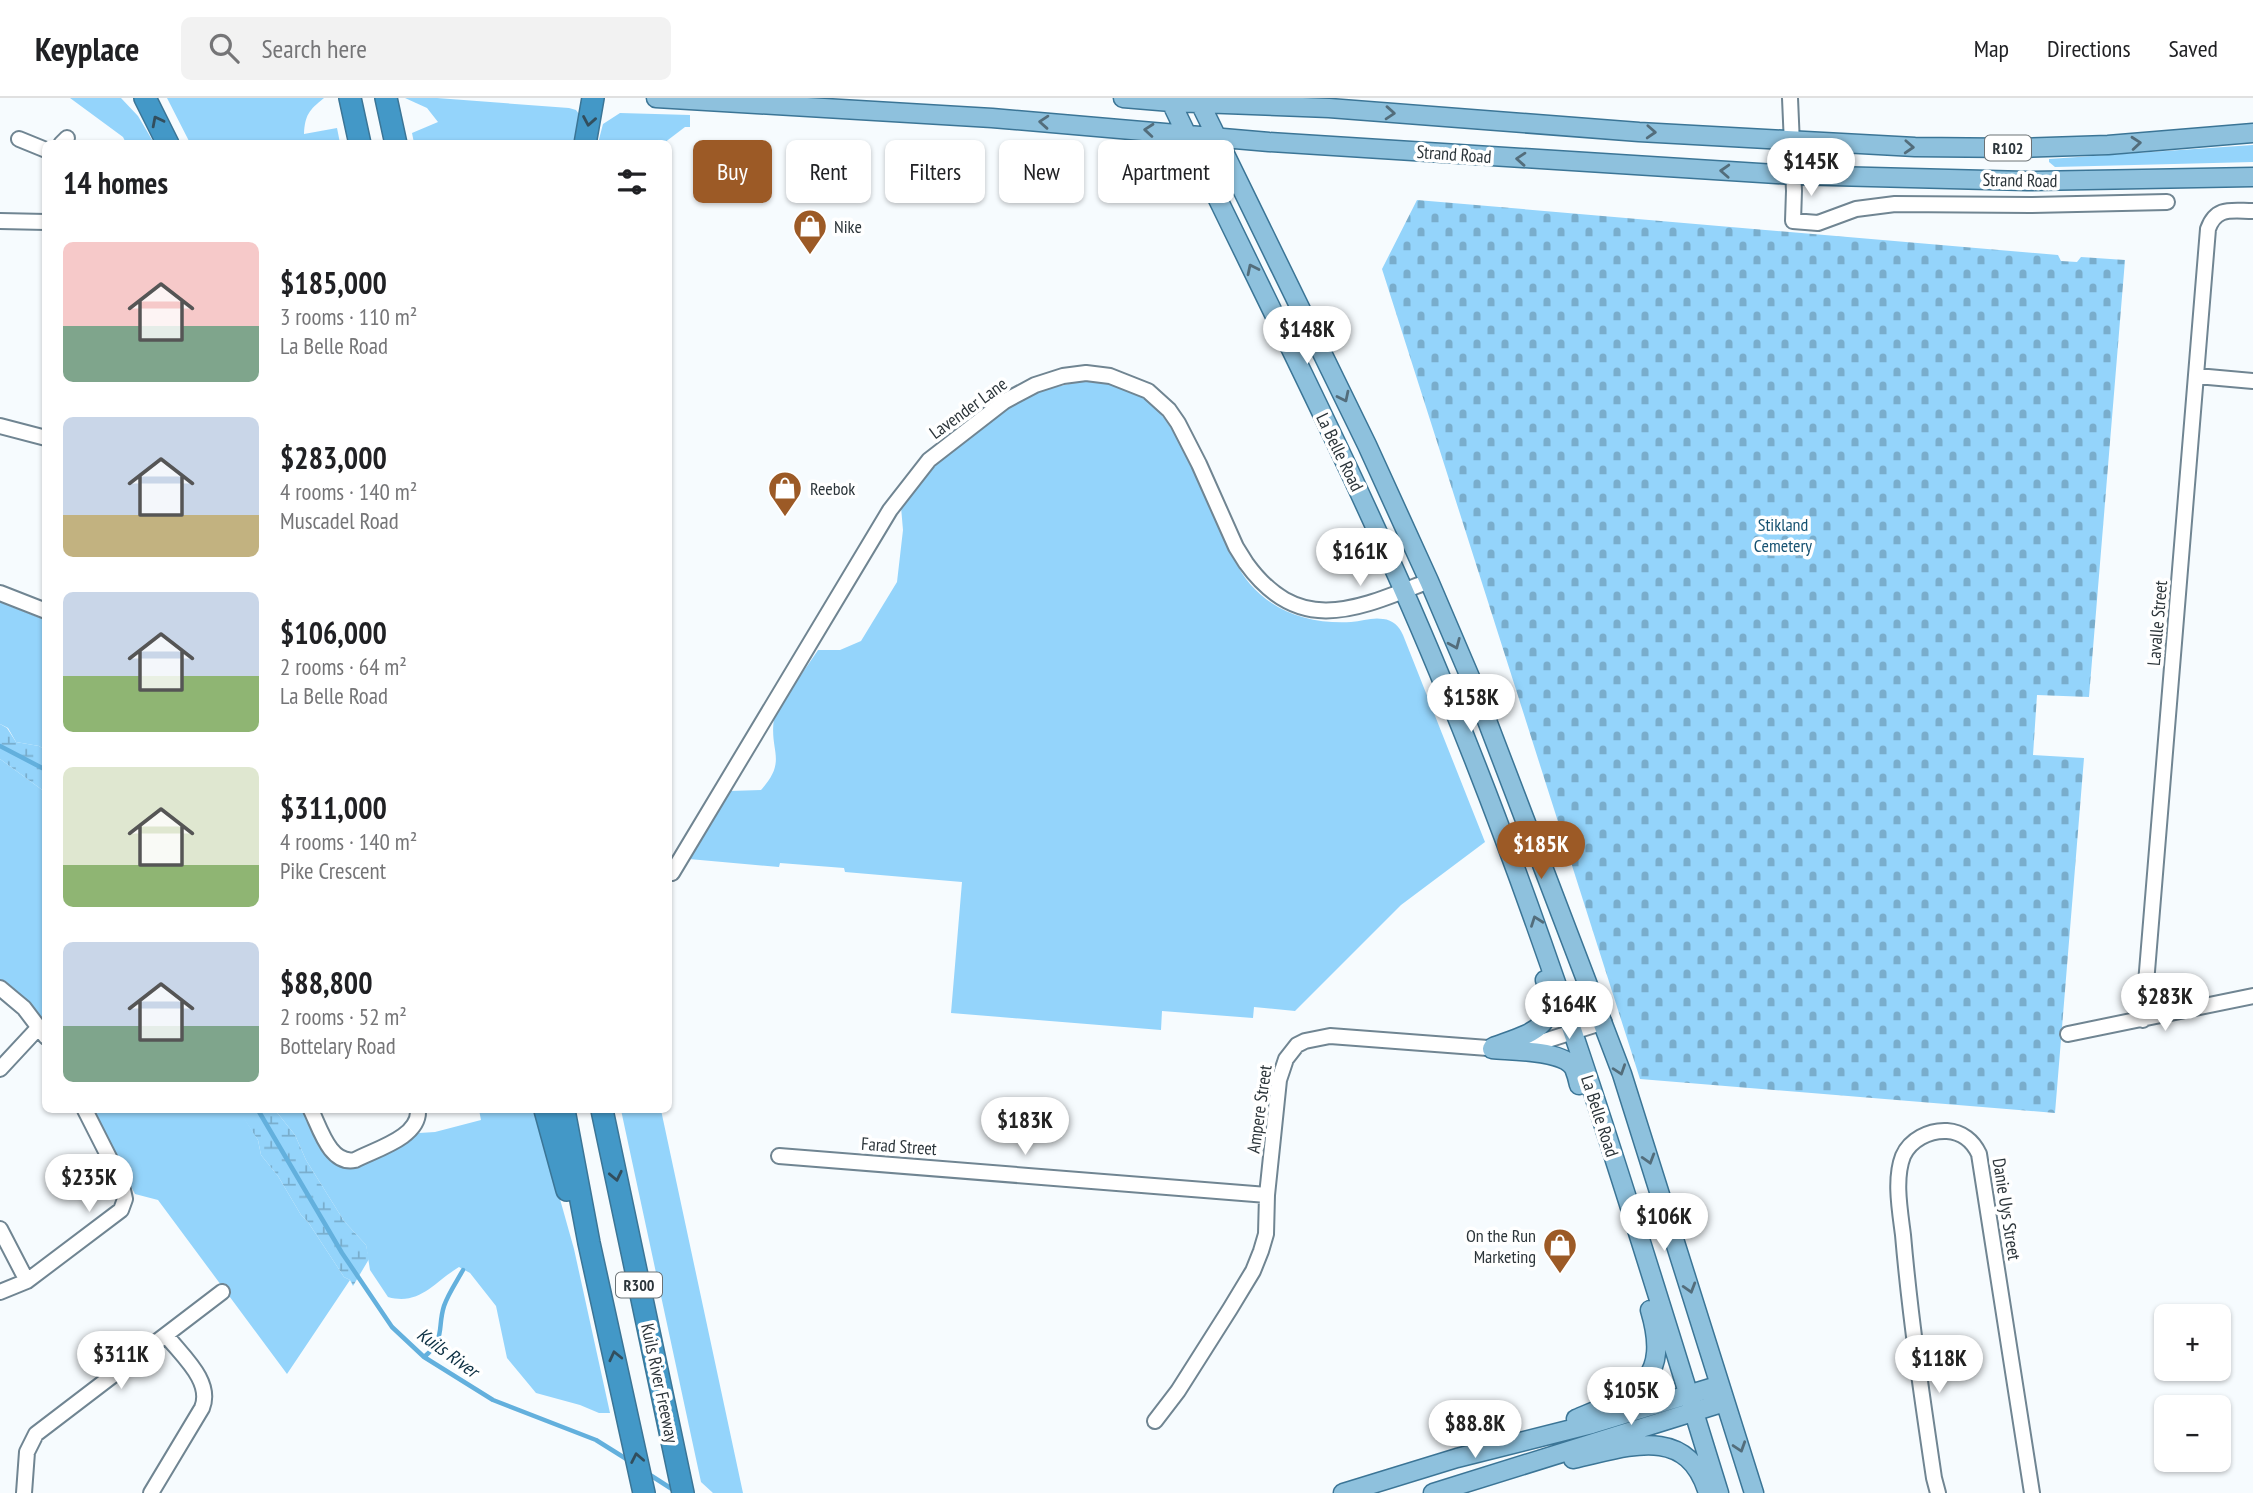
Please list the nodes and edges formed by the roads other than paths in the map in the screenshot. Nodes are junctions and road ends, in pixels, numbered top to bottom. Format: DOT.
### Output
graph roads {
  1 [pos="145,98"];
  2 [pos="350,98"];
  3 [pos="386,98"];
  4 [pos="593,98"];
  5 [pos="656,98"];
  6 [pos="1123,98"];
  7 [pos="1790,98"];
  8 [pos="1170,100"];
  9 [pos="1198,101"];
  10 [pos="1186,133"];
  11 [pos="2253,133"];
  12 [pos="358,136"];
  13 [pos="1217,136"];
  14 [pos="19,139"];
  15 [pos="166,140"];
  16 [pos="396,140"];
  17 [pos="586,140"];
  18 [pos="1792,141"];
  19 [pos="42,148"];
  20 [pos="1793,175"];
  21 [pos="2253,177"];
  22 [pos="2167,202"];
  23 [pos="2253,211"];
  24 [pos="0,221"];
  25 [pos="42,222"];
  26 [pos="2197,376"];
  27 [pos="2253,380"];
  28 [pos="0,426"];
  29 [pos="42,437"];
  30 [pos="1429,580"];
  31 [pos="1403,591"];
  32 [pos="0,593"];
  33 [pos="42,609"];
  34 [pos="672,873"];
  35 [pos="1548,954"];
  36 [pos="0,988"];
  37 [pos="2253,996"];
  38 [pos="2143,1020"];
  39 [pos="1604,1022"];
  40 [pos="42,1031"];
  41 [pos="1573,1032"];
  42 [pos="42,1033"];
  43 [pos="2068,1034"];
  44 [pos="1490,1049"];
  45 [pos="0,1069"];
  46 [pos="87,1113"];
  47 [pos="312,1113"];
  48 [pos="418,1113"];
  49 [pos="546,1113"];
  50 [pos="565,1113"];
  51 [pos="603,1113"];
  52 [pos="1600,1113"];
  53 [pos="779,1156"];
  54 [pos="1267,1195"];
  55 [pos="0,1229"];
  56 [pos="589,1243"];
  57 [pos="1650,1273"];
  58 [pos="27,1281"];
  59 [pos="0,1292"];
  60 [pos="222,1292"];
  61 [pos="166,1335"];
  62 [pos="1722,1394"];
  63 [pos="1691,1403"];
  64 [pos="1155,1421"];
  65 [pos="1521,1442"];
  66 [pos="1528,1463"];
  67 [pos="24,1493"];
  68 [pos="152,1493"];
  69 [pos="644,1493"];
  70 [pos="683,1493"];
  71 [pos="1343,1493"];
  72 [pos="1433,1493"];
  73 [pos="1708,1493"];
  74 [pos="1719,1493"];
  75 [pos="1754,1493"];
  76 [pos="1938,1493"];
  77 [pos="2032,1493"];
  15 -- 1 [label="highway, one-way"];
  2 -- 12 [label="highway"];
  3 -- 16 [label="highway"];
  4 -- 17 [label="highway, one-way"];
  10 -- 5 [label="main road, Strand Road / R102, one-way"];
  6 -- 8 [label="main road, Strand Road / R102"];
  7 -- 18 [label="street"];
  8 -- 9 [label="main road, Strand Road / R102"];
  8 -- 10 [label="main road, La Belle Road"];
  9 -- 13 [label="main road, La Belle Road"];
  9 -- 18 [label="main road, Strand Road / R102, one-way"];
  10 -- 13 [label="main road, Strand Road / R102"];
  31 -- 10 [label="main road, La Belle Road, one-way"];
  18 -- 11 [label="main road, Strand Road / R102, one-way"];
  20 -- 13 [label="main road, Strand Road / R102, one-way"];
  13 -- 30 [label="main road, La Belle Road, one-way"];
  14 -- 19 [label="street"];
  18 -- 20 [label="street"];
  20 -- 21 [label="main road, Strand Road / R102"];
  20 -- 22 [label="street"];
  23 -- 26 [label="street, Lavalle Street"];
  24 -- 25 [label="street"];
  26 -- 27 [label="street"];
  26 -- 38 [label="street, Lavalle Street"];
  28 -- 29 [label="street"];
  30 -- 31 [label="street, Lavender Lane"];
  30 -- 39 [label="main road, La Belle Road, one-way"];
  31 -- 34 [label="street, Lavender Lane"];
  35 -- 31 [label="main road, La Belle Road, one-way"];
  32 -- 33 [label="street"];
  35 -- 41 [label="main road, La Belle Road"];
  35 -- 44 [label="main road"];
  36 -- 40 [label="street"];
  37 -- 38 [label="street"];
  38 -- 43 [label="street"];
  39 -- 41 [label="street, Ampere Street"];
  39 -- 62 [label="main road, La Belle Road, one-way"];
  41 -- 44 [label="street, Ampere Street"];
  41 -- 52 [label="main road, La Belle Road"];
  42 -- 45 [label="street"];
  44 -- 52 [label="main road"];
  44 -- 54 [label="street, Ampere Street"];
  46 -- 58 [label="street"];
  47 -- 48 [label="street"];
  49 -- 56 [label="highway"];
  50 -- 56 [label="highway, R300"];
  51 -- 70 [label="highway, Kuils River Freeway / R300, one-way"];
  52 -- 57 [label="main road, La Belle Road"];
  53 -- 54 [label="street, Farad Street"];
  54 -- 64 [label="street, Ampere Street"];
  55 -- 58 [label="street"];
  69 -- 56 [label="highway, R300, one-way"];
  57 -- 63 [label="main road, La Belle Road"];
  57 -- 65 [label="main road"];
  58 -- 59 [label="street"];
  60 -- 61 [label="street"];
  61 -- 67 [label="street"];
  61 -- 68 [label="street"];
  62 -- 63 [label="main road"];
  62 -- 75 [label="main road, La Belle Road, one-way"];
  63 -- 65 [label="main road"];
  63 -- 66 [label="main road"];
  63 -- 74 [label="main road, La Belle Road"];
  65 -- 71 [label="main road"];
  66 -- 72 [label="main road"];
  66 -- 73 [label="main road"];
  76 -- 77 [label="street, Danie Uys Street"];
}
